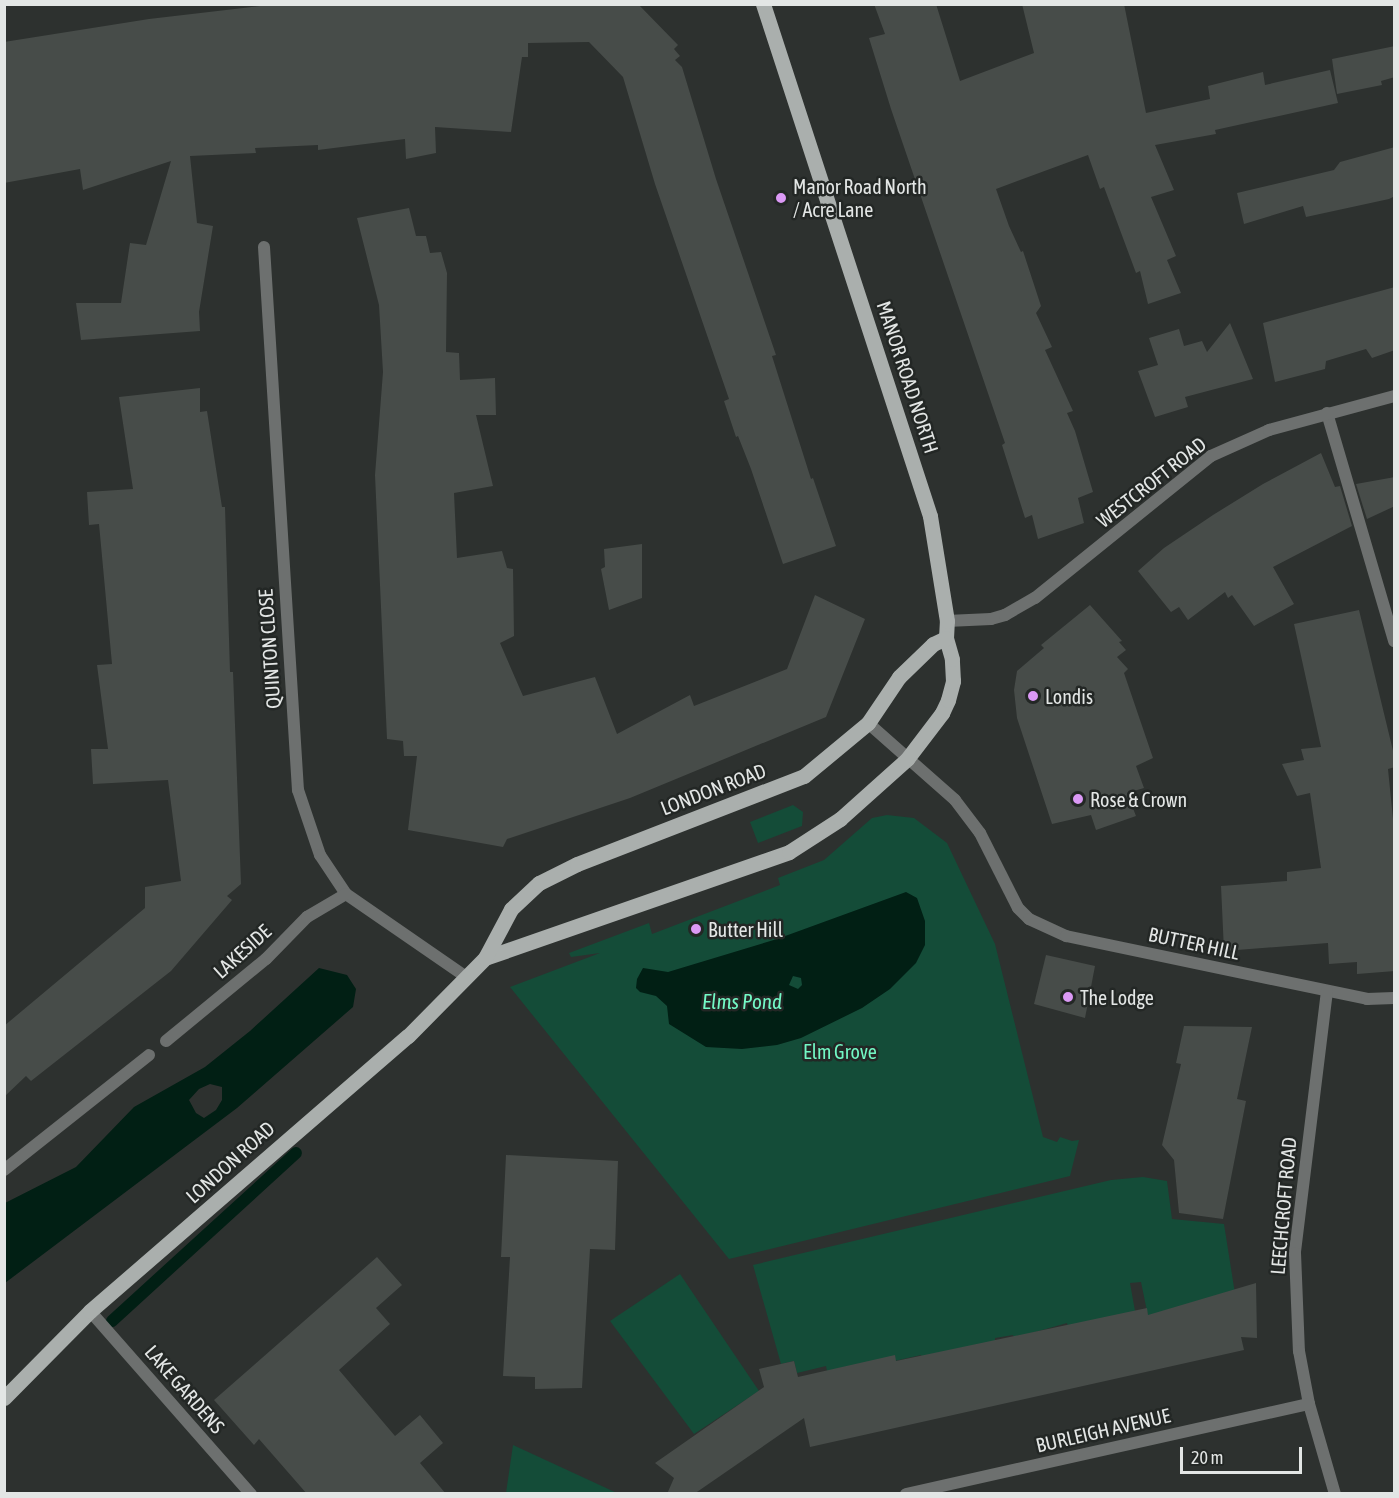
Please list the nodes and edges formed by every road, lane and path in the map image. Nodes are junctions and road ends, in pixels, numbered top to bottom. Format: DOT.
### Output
graph roads {
  1 [pos="763,4"];
  2 [pos="264,247"];
  3 [pos="1395,396"];
  4 [pos="1328,413"];
  5 [pos="947,621"];
  6 [pos="946,638"];
  7 [pos="1395,641"];
  8 [pos="868,723"];
  9 [pos="907,759"];
  10 [pos="346,894"];
  11 [pos="485,958"];
  12 [pos="465,976"];
  13 [pos="1326,991"];
  14 [pos="1395,998"];
  15 [pos="166,1041"];
  16 [pos="149,1054"];
  17 [pos="4,1170"];
  18 [pos="90,1311"];
  19 [pos="4,1398"];
  20 [pos="1309,1404"];
  21 [pos="251,1494"];
  22 [pos="906,1494"];
  23 [pos="1335,1494"];
  1 -- 5 [label="main road, MANOR ROAD NORTH"];
  2 -- 10 [label="street, QUINTON CLOSE"];
  3 -- 4 [label="street, WESTCROFT ROAD"];
  4 -- 5 [label="street, WESTCROFT ROAD"];
  4 -- 7 [label="street"];
  5 -- 6 [label="main road, MANOR ROAD NORTH"];
  6 -- 8 [label="main road, LONDON ROAD"];
  6 -- 9 [label="main road, MANOR ROAD NORTH"];
  8 -- 9 [label="street, BUTTER HILL"];
  8 -- 11 [label="main road, LONDON ROAD"];
  9 -- 11 [label="main road, LONDON ROAD"];
  9 -- 13 [label="street, BUTTER HILL"];
  10 -- 12 [label="street, QUINTON CLOSE"];
  10 -- 15 [label="street, LAKESIDE"];
  11 -- 12 [label="main road, LONDON ROAD"];
  12 -- 18 [label="main road, LONDON ROAD"];
  13 -- 14 [label="street, BUTTER HILL"];
  13 -- 20 [label="street, LEECHCROFT ROAD"];
  16 -- 17 [label="street"];
  18 -- 19 [label="main road, LONDON ROAD"];
  18 -- 21 [label="street, LAKE GARDENS"];
  20 -- 22 [label="street, BURLEIGH AVENUE"];
  20 -- 23 [label="street, LEECHCROFT ROAD"];
}
